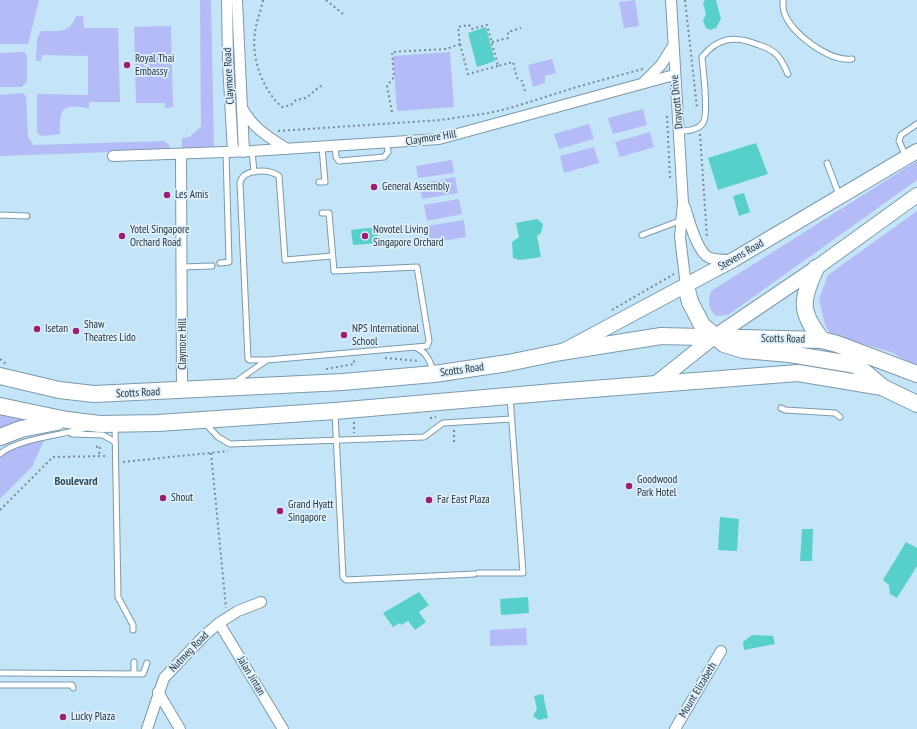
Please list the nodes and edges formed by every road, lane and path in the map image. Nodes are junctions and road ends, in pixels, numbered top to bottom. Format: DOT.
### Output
graph roads {
  1 [pos="227,0"];
  2 [pos="237,0"];
  3 [pos="264,0"];
  4 [pos="326,0"];
  5 [pos="671,0"];
  6 [pos="783,0"];
  7 [pos="344,14"];
  8 [pos="521,28"];
  9 [pos="492,42"];
  10 [pos="460,44"];
  11 [pos="673,46"];
  12 [pos="852,59"];
  13 [pos="498,66"];
  14 [pos="650,67"];
  15 [pos="788,74"];
  16 [pos="674,75"];
  17 [pos="323,84"];
  18 [pos="642,84"];
  19 [pos="524,91"];
  20 [pos="241,106"];
  21 [pos="392,112"];
  22 [pos="917,124"];
  23 [pos="276,131"];
  24 [pos="680,131"];
  25 [pos="387,143"];
  26 [pos="336,146"];
  27 [pos="322,147"];
  28 [pos="287,149"];
  29 [pos="239,152"];
  30 [pos="181,154"];
  31 [pos="912,154"];
  32 [pos="113,156"];
  33 [pos="827,162"];
  34 [pos="254,172"];
  35 [pos="322,182"];
  36 [pos="917,195"];
  37 [pos="840,198"];
  38 [pos="683,204"];
  39 [pos="322,213"];
  40 [pos="0,215"];
  41 [pos="28,216"];
  42 [pos="682,220"];
  43 [pos="642,235"];
  44 [pos="332,256"];
  45 [pos="733,260"];
  46 [pos="220,263"];
  47 [pos="212,266"];
  48 [pos="182,267"];
  49 [pos="816,268"];
  50 [pos="674,275"];
  51 [pos="686,286"];
  52 [pos="608,312"];
  53 [pos="714,337"];
  54 [pos="822,340"];
  55 [pos="417,348"];
  56 [pos="561,352"];
  57 [pos="380,358"];
  58 [pos="267,360"];
  59 [pos="354,364"];
  60 [pos="342,367"];
  61 [pos="432,368"];
  62 [pos="917,374"];
  63 [pos="0,376"];
  64 [pos="654,384"];
  65 [pos="882,387"];
  66 [pos="226,388"];
  67 [pos="182,390"];
  68 [pos="510,396"];
  69 [pos="917,404"];
  70 [pos="0,406"];
  71 [pos="781,408"];
  72 [pos="335,412"];
  73 [pos="840,417"];
  74 [pos="512,419"];
  75 [pos="202,421"];
  76 [pos="361,421"];
  77 [pos="108,424"];
  78 [pos="68,427"];
  79 [pos="0,437"];
  80 [pos="355,438"];
  81 [pos="336,439"];
  82 [pos="115,442"];
  83 [pos="96,447"];
  84 [pos="0,454"];
  85 [pos="100,456"];
  86 [pos="115,464"];
  87 [pos="0,510"];
  88 [pos="261,602"];
  89 [pos="231,616"];
  90 [pos="219,623"];
  91 [pos="133,630"];
  92 [pos="721,651"];
  93 [pos="134,662"];
  94 [pos="147,663"];
  95 [pos="0,673"];
  96 [pos="134,674"];
  97 [pos="0,685"];
  98 [pos="72,688"];
  99 [pos="158,692"];
  100 [pos="147,729"];
  101 [pos="180,729"];
  102 [pos="282,729"];
  103 [pos="675,729"];
  1 -- 29 [label="street, Claymore Road"];
  2 -- 20 [label="street, Claymore Road"];
  3 -- 17 [label="path"];
  4 -- 7 [label="path"];
  5 -- 11 [label="street, Draycott Drive"];
  6 -- 12 [label="lane"];
  8 -- 9 [label="path"];
  9 -- 10 [label="path"];
  9 -- 13 [label="path"];
  10 -- 13 [label="path"];
  10 -- 21 [label="path"];
  11 -- 16 [label="street, Draycott Drive"];
  11 -- 18 [label="street"];
  13 -- 19 [label="path"];
  14 -- 23 [label="path"];
  15 -- 24 [label="lane"];
  16 -- 18 [label="street, Claymore Hill"];
  16 -- 24 [label="street, Draycott Drive"];
  18 -- 25 [label="street, Claymore Hill"];
  20 -- 28 [label="street"];
  20 -- 29 [label="street, Claymore Road"];
  22 -- 31 [label="lane"];
  24 -- 38 [label="street, Draycott Drive"];
  25 -- 26 [label="street, Claymore Hill"];
  25 -- 26 [label="lane"];
  26 -- 27 [label="street, Claymore Hill"];
  27 -- 28 [label="street, Claymore Hill"];
  27 -- 35 [label="lane"];
  28 -- 29 [label="street, Claymore Hill"];
  29 -- 30 [label="street, Claymore Hill"];
  29 -- 34 [label="lane"];
  29 -- 46 [label="lane"];
  30 -- 32 [label="street, Claymore Hill"];
  30 -- 48 [label="street, Claymore Hill"];
  31 -- 37 [label="main road, Stevens Road"];
  33 -- 37 [label="lane"];
  34 -- 44 [label="lane"];
  34 -- 58 [label="lane"];
  36 -- 49 [label="main road"];
  37 -- 45 [label="main road, Stevens Road"];
  38 -- 42 [label="street, Draycott Drive"];
  38 -- 45 [label="street, Draycott Drive"];
  39 -- 44 [label="lane"];
  40 -- 41 [label="lane"];
  42 -- 43 [label="lane"];
  42 -- 51 [label="street, Draycott Drive"];
  44 -- 55 [label="lane"];
  45 -- 51 [label="main road, Stevens Road"];
  47 -- 48 [label="lane"];
  48 -- 67 [label="street, Claymore Hill"];
  49 -- 53 [label="main road"];
  49 -- 54 [label="main road"];
  50 -- 52 [label="path"];
  51 -- 53 [label="main road"];
  51 -- 56 [label="main road, Stevens Road"];
  53 -- 54 [label="main road, Scotts Road"];
  53 -- 56 [label="main road, Scotts Road"];
  53 -- 64 [label="main road"];
  53 -- 65 [label="main road"];
  54 -- 62 [label="main road, Scotts Road"];
  55 -- 58 [label="lane"];
  55 -- 61 [label="lane"];
  56 -- 61 [label="main road, Scotts Road"];
  57 -- 61 [label="path"];
  58 -- 66 [label="lane"];
  59 -- 60 [label="path"];
  61 -- 66 [label="main road, Scotts Road"];
  63 -- 67 [label="main road, Scotts Road"];
  64 -- 65 [label="main road"];
  64 -- 68 [label="main road"];
  65 -- 69 [label="main road"];
  66 -- 67 [label="main road, Scotts Road"];
  68 -- 72 [label="main road"];
  68 -- 74 [label="lane"];
  70 -- 78 [label="main road"];
  71 -- 73 [label="lane"];
  72 -- 75 [label="main road"];
  72 -- 81 [label="lane"];
  74 -- 80 [label="lane"];
  74 -- 81 [label="lane"];
  75 -- 77 [label="main road"];
  75 -- 81 [label="lane"];
  76 -- 80 [label="path"];
  77 -- 78 [label="main road"];
  77 -- 82 [label="lane"];
  78 -- 79 [label="main road"];
  78 -- 82 [label="lane"];
  78 -- 84 [label="lane"];
  80 -- 81 [label="lane"];
  82 -- 86 [label="lane"];
  83 -- 85 [label="path"];
  85 -- 86 [label="path"];
  85 -- 87 [label="path"];
  86 -- 89 [label="path"];
  86 -- 91 [label="lane"];
  88 -- 89 [label="street, Nutmeg Road"];
  89 -- 90 [label="street, Nutmeg Road"];
  90 -- 99 [label="street, Nutmeg Road"];
  90 -- 102 [label="street, Jalan Jintan"];
  92 -- 103 [label="street, Mount Elizabeth"];
  93 -- 96 [label="lane"];
  94 -- 96 [label="lane"];
  95 -- 96 [label="lane"];
  97 -- 98 [label="lane"];
  99 -- 100 [label="street, Nutmeg Road"];
  99 -- 101 [label="street"];
}
